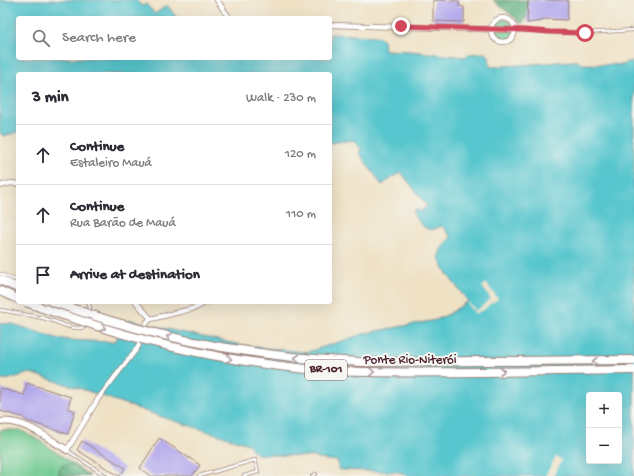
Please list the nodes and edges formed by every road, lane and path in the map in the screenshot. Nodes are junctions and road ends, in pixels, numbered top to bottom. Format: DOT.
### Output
graph roads {
  1 [pos="217,0"];
  2 [pos="228,16"];
  3 [pos="332,25"];
  4 [pos="491,30"];
  5 [pos="515,30"];
  6 [pos="634,30"];
  7 [pos="16,184"];
  8 [pos="0,186"];
  9 [pos="0,274"];
  10 [pos="0,280"];
  11 [pos="16,285"];
  12 [pos="16,285"];
  13 [pos="0,291"];
  14 [pos="15,298"];
  15 [pos="32,304"];
  16 [pos="59,304"];
  17 [pos="89,304"];
  18 [pos="137,304"];
  19 [pos="202,304"];
  20 [pos="0,310"];
  21 [pos="149,320"];
  22 [pos="634,360"];
  23 [pos="634,370"];
  24 [pos="0,422"];
  25 [pos="67,450"];
  26 [pos="316,474"];
  27 [pos="106,476"];
  28 [pos="199,476"];
  29 [pos="244,476"];
  30 [pos="312,476"];
  1 -- 2 [label="street"];
  3 -- 4 [label="street"];
  4 -- 5 [label="street"];
  4 -- 5 [label="street"];
  4 -- 5 [label="street"];
  5 -- 6 [label="lane"];
  7 -- 8 [label="street"];
  9 -- 11 [label="lane"];
  10 -- 12 [label="highway"];
  13 -- 14 [label="highway"];
  15 -- 23 [label="highway, Ponte Rio-Niterói / BR-101, one-way, bridge"];
  22 -- 16 [label="highway, Ponte Rio-Niterói / BR-101, one-way, bridge"];
  17 -- 20 [label="lane"];
  18 -- 21 [label="street"];
  19 -- 21 [label="street"];
  21 -- 25 [label="street, bridge"];
  24 -- 25 [label="street"];
  25 -- 27 [label="lane"];
  26 -- 30 [label="lane"];
  28 -- 29 [label="lane"];
}
